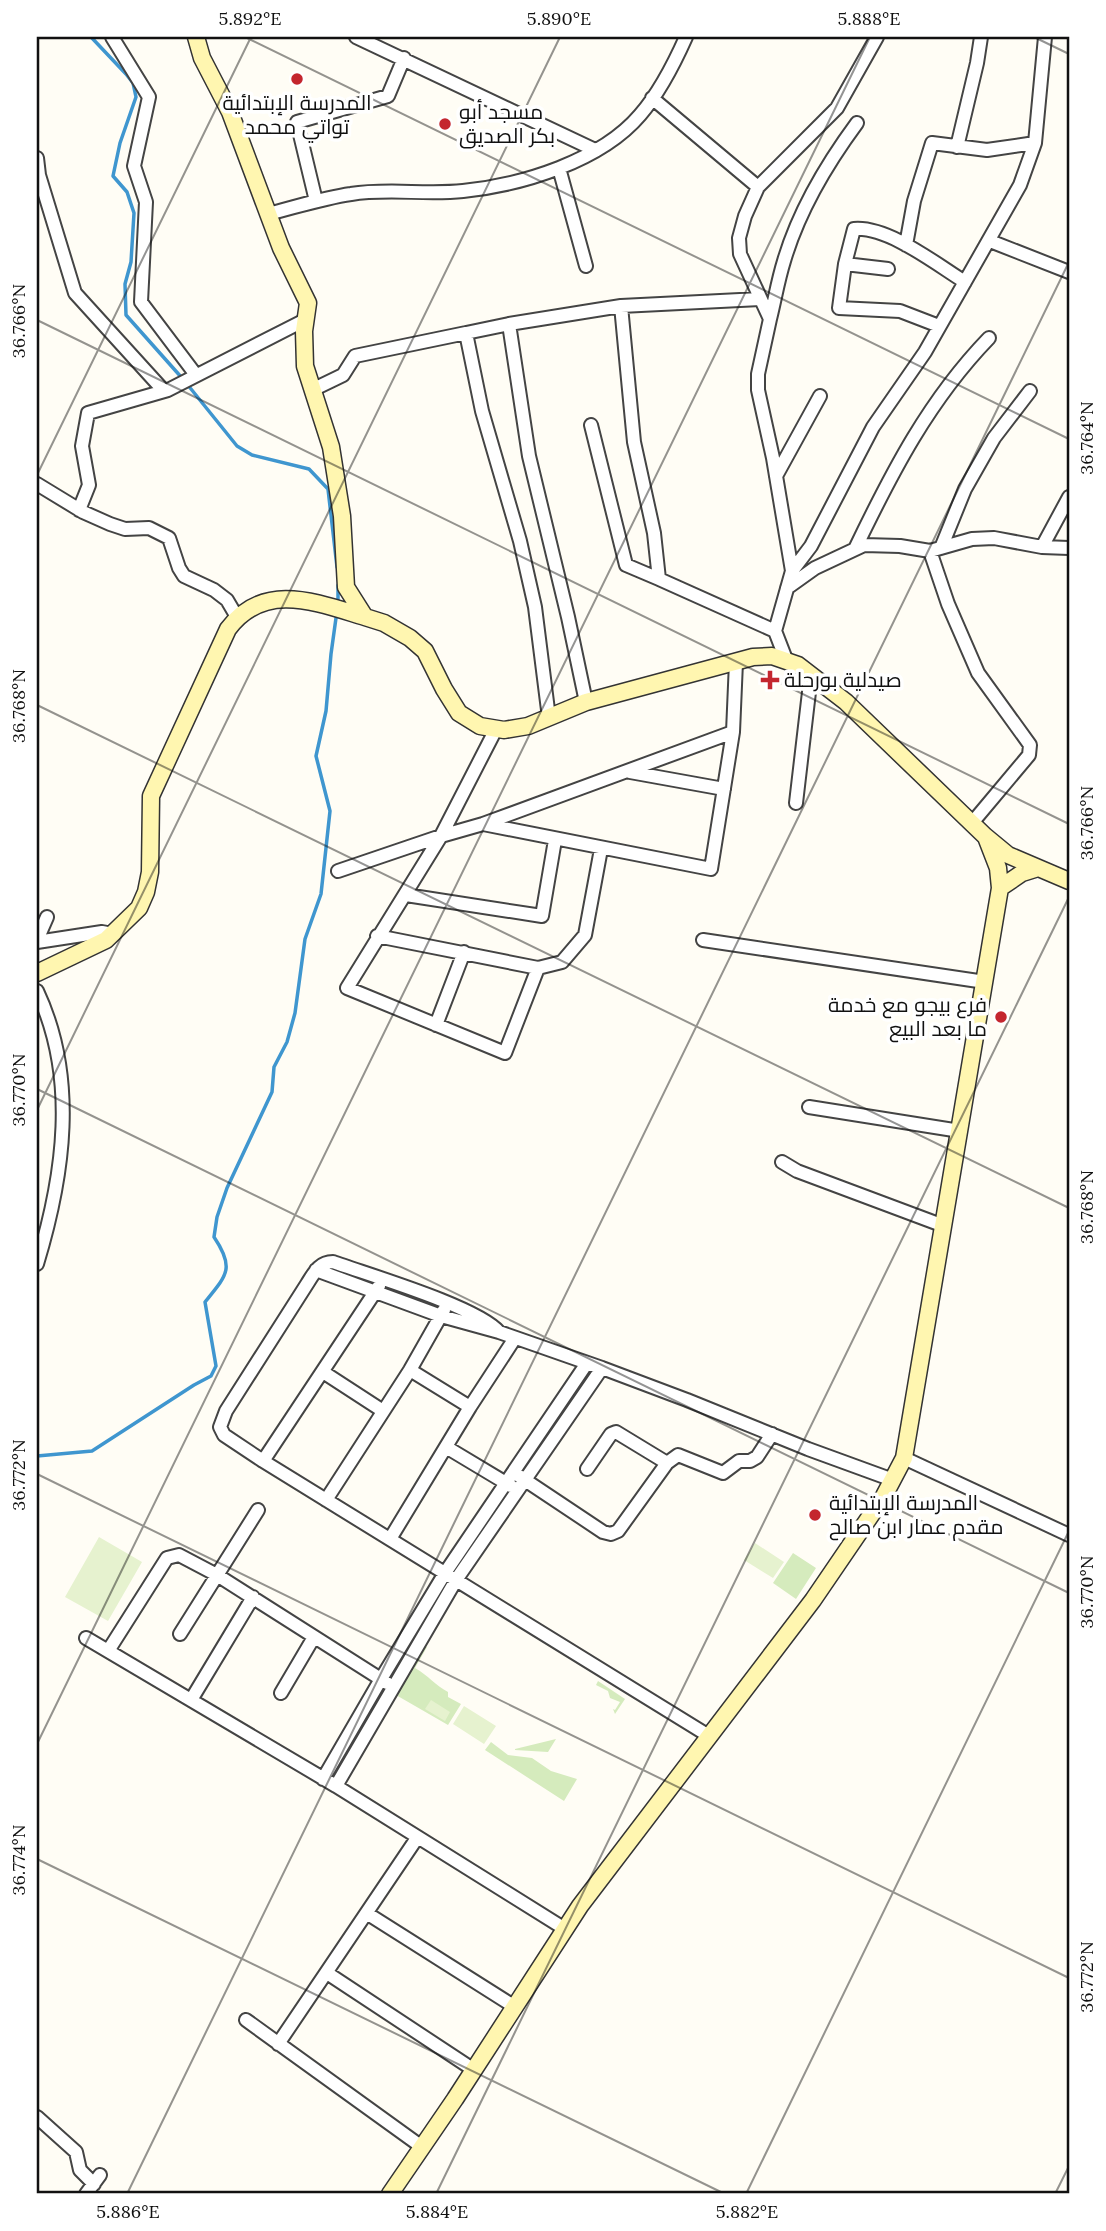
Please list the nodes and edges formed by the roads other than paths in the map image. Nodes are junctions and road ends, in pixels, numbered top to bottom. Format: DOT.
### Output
graph roads {
  1 [pos="112,37"];
  2 [pos="196,37"];
  3 [pos="356,37"];
  4 [pos="686,37"];
  5 [pos="877,37"];
  6 [pos="981,37"];
  7 [pos="1045,37"];
  8 [pos="404,58"];
  9 [pos="652,98"];
  10 [pos="857,122"];
  11 [pos="1035,143"];
  12 [pos="957,147"];
  13 [pos="595,150"];
  14 [pos="37,158"];
  15 [pos="559,167"];
  16 [pos="758,187"];
  17 [pos="316,201"];
  18 [pos="268,214"];
  19 [pos="990,241"];
  20 [pos="906,245"];
  21 [pos="845,264"];
  22 [pos="586,266"];
  23 [pos="888,269"];
  24 [pos="1069,272"];
  25 [pos="965,282"];
  26 [pos="760,299"];
  27 [pos="621,306"];
  28 [pos="770,318"];
  29 [pos="305,320"];
  30 [pos="509,324"];
  31 [pos="939,326"];
  32 [pos="466,333"];
  33 [pos="989,338"];
  34 [pos="188,379"];
  35 [pos="312,390"];
  36 [pos="164,391"];
  37 [pos="1030,391"];
  38 [pos="820,396"];
  39 [pos="592,425"];
  40 [pos="776,475"];
  41 [pos="37,484"];
  42 [pos="1069,497"];
  43 [pos="79,510"];
  44 [pos="1042,547"];
  45 [pos="1069,548"];
  46 [pos="855,549"];
  47 [pos="935,550"];
  48 [pos="792,570"];
  49 [pos="659,579"];
  50 [pos="787,588"];
  51 [pos="237,617"];
  52 [pos="365,617"];
  53 [pos="775,631"];
  54 [pos="736,662"];
  55 [pos="787,662"];
  56 [pos="811,675"];
  57 [pos="586,702"];
  58 [pos="549,718"];
  59 [pos="496,729"];
  60 [pos="733,732"];
  61 [pos="630,772"];
  62 [pos="724,789"];
  63 [pos="796,803"];
  64 [pos="972,823"];
  65 [pos="483,824"];
  66 [pos="441,836"];
  67 [pos="986,837"];
  68 [pos="555,840"];
  69 [pos="601,849"];
  70 [pos="1038,868"];
  71 [pos="338,871"];
  72 [pos="1069,881"];
  73 [pos="1000,888"];
  74 [pos="406,895"];
  75 [pos="47,917"];
  76 [pos="113,933"];
  77 [pos="376,936"];
  78 [pos="703,940"];
  79 [pos="37,941"];
  80 [pos="464,952"];
  81 [pos="538,968"];
  82 [pos="37,973"];
  83 [pos="985,982"];
  84 [pos="37,991"];
  85 [pos="436,1025"];
  86 [pos="809,1107"];
  87 [pos="960,1131"];
  88 [pos="782,1162"];
  89 [pos="944,1226"];
  90 [pos="37,1264"];
  91 [pos="380,1285"];
  92 [pos="447,1303"];
  93 [pos="441,1316"];
  94 [pos="499,1332"];
  95 [pos="515,1338"];
  96 [pos="587,1363"];
  97 [pos="602,1368"];
  98 [pos="410,1370"];
  99 [pos="323,1372"];
  100 [pos="470,1408"];
  101 [pos="383,1411"];
  102 [pos="772,1434"];
  103 [pos="446,1447"];
  104 [pos="904,1458"];
  105 [pos="263,1461"];
  106 [pos="667,1463"];
  107 [pos="587,1469"];
  108 [pos="512,1471"];
  109 [pos="893,1480"];
  110 [pos="504,1482"];
  111 [pos="520,1485"];
  112 [pos="326,1500"];
  113 [pos="258,1510"];
  114 [pos="1069,1535"];
  115 [pos="390,1539"];
  116 [pos="217,1575"];
  117 [pos="451,1576"];
  118 [pos="253,1597"];
  119 [pos="180,1634"];
  120 [pos="314,1637"];
  121 [pos="86,1638"];
  122 [pos="108,1651"];
  123 [pos="381,1679"];
  124 [pos="393,1686"];
  125 [pos="281,1693"];
  126 [pos="191,1700"];
  127 [pos="709,1736"];
  128 [pos="323,1779"];
  129 [pos="336,1786"];
  130 [pos="417,1838"];
  131 [pos="368,1913"];
  132 [pos="565,1930"];
  133 [pos="327,1973"];
  134 [pos="515,2007"];
  135 [pos="246,2020"];
  136 [pos="278,2044"];
  137 [pos="474,2070"];
  138 [pos="37,2117"];
  139 [pos="422,2147"];
  140 [pos="93,2184"];
  141 [pos="390,2194"];
  1 -- 34 [label="street"];
  2 -- 18 [label="main road"];
  3 -- 8 [label="street"];
  4 -- 9 [label="street"];
  5 -- 16 [label="street"];
  6 -- 12 [label="street"];
  7 -- 11 [label="street"];
  8 -- 13 [label="street"];
  8 -- 17 [label="street"];
  9 -- 13 [label="street"];
  9 -- 16 [label="street"];
  10 -- 28 [label="street"];
  11 -- 12 [label="street"];
  11 -- 19 [label="street"];
  12 -- 20 [label="street"];
  13 -- 15 [label="street"];
  14 -- 36 [label="street"];
  15 -- 17 [label="street"];
  15 -- 22 [label="street"];
  16 -- 26 [label="street"];
  17 -- 18 [label="street"];
  18 -- 29 [label="main road"];
  19 -- 24 [label="street"];
  19 -- 25 [label="street"];
  20 -- 21 [label="street"];
  20 -- 25 [label="street"];
  21 -- 23 [label="street"];
  21 -- 31 [label="street"];
  25 -- 31 [label="street"];
  26 -- 27 [label="street"];
  26 -- 28 [label="street"];
  27 -- 30 [label="street"];
  27 -- 49 [label="street"];
  28 -- 40 [label="street"];
  29 -- 34 [label="street"];
  29 -- 35 [label="main road"];
  30 -- 32 [label="street"];
  30 -- 57 [label="street"];
  31 -- 48 [label="street"];
  32 -- 35 [label="street"];
  32 -- 58 [label="street"];
  33 -- 46 [label="street"];
  34 -- 36 [label="street"];
  35 -- 52 [label="main road"];
  36 -- 43 [label="street"];
  37 -- 47 [label="street"];
  38 -- 40 [label="street"];
  39 -- 49 [label="street"];
  40 -- 48 [label="street"];
  41 -- 43 [label="street"];
  42 -- 44 [label="street"];
  43 -- 51 [label="street"];
  44 -- 45 [label="street"];
  44 -- 47 [label="street"];
  46 -- 47 [label="street"];
  46 -- 50 [label="street"];
  47 -- 64 [label="street"];
  48 -- 50 [label="street"];
  49 -- 53 [label="street"];
  50 -- 53 [label="street"];
  51 -- 52 [label="main road"];
  51 -- 76 [label="main road"];
  52 -- 59 [label="main road"];
  53 -- 55 [label="street"];
  54 -- 55 [label="main road"];
  54 -- 57 [label="main road"];
  54 -- 60 [label="street"];
  55 -- 56 [label="main road"];
  56 -- 63 [label="street"];
  56 -- 64 [label="main road"];
  57 -- 58 [label="main road"];
  58 -- 59 [label="main road"];
  59 -- 66 [label="street"];
  60 -- 61 [label="street"];
  60 -- 62 [label="street"];
  61 -- 62 [label="street"];
  61 -- 65 [label="street"];
  62 -- 69 [label="street"];
  64 -- 67 [label="main road"];
  65 -- 66 [label="street"];
  65 -- 68 [label="street"];
  66 -- 71 [label="street"];
  66 -- 74 [label="street"];
  67 -- 70 [label="main road"];
  67 -- 73 [label="main road"];
  68 -- 69 [label="street"];
  68 -- 74 [label="street"];
  69 -- 81 [label="street"];
  70 -- 72 [label="main road"];
  70 -- 73 [label="main road"];
  73 -- 83 [label="main road"];
  74 -- 77 [label="street"];
  75 -- 79 [label="street"];
  76 -- 79 [label="street"];
  76 -- 82 [label="main road"];
  77 -- 80 [label="street"];
  77 -- 85 [label="street"];
  78 -- 83 [label="street"];
  80 -- 81 [label="street"];
  80 -- 85 [label="street"];
  81 -- 85 [label="street"];
  83 -- 87 [label="main road"];
  84 -- 90 [label="street"];
  86 -- 87 [label="street"];
  87 -- 89 [label="main road"];
  88 -- 89 [label="street"];
  89 -- 104 [label="main road"];
  91 -- 92 [label="street"];
  91 -- 93 [label="street"];
  91 -- 99 [label="street"];
  91 -- 105 [label="street"];
  92 -- 93 [label="street"];
  92 -- 94 [label="street"];
  93 -- 94 [label="street"];
  93 -- 98 [label="street"];
  94 -- 95 [label="street"];
  95 -- 96 [label="street"];
  95 -- 100 [label="street"];
  96 -- 97 [label="street"];
  96 -- 108 [label="street"];
  97 -- 102 [label="street"];
  97 -- 111 [label="street"];
  98 -- 100 [label="street"];
  98 -- 101 [label="street"];
  99 -- 101 [label="street"];
  99 -- 105 [label="street"];
  100 -- 103 [label="street"];
  101 -- 112 [label="street"];
  102 -- 106 [label="street"];
  102 -- 109 [label="street"];
  103 -- 110 [label="street"];
  103 -- 115 [label="street"];
  104 -- 109 [label="main road"];
  104 -- 114 [label="street"];
  105 -- 112 [label="street"];
  106 -- 107 [label="street"];
  106 -- 111 [label="street"];
  108 -- 110 [label="street"];
  108 -- 111 [label="street"];
  109 -- 127 [label="main road"];
  110 -- 111 [label="street"];
  110 -- 117 [label="street"];
  111 -- 117 [label="street"];
  112 -- 115 [label="street"];
  113 -- 116 [label="street"];
  115 -- 117 [label="street"];
  116 -- 118 [label="street"];
  116 -- 119 [label="street"];
  116 -- 122 [label="street"];
  117 -- 123 [label="street"];
  117 -- 124 [label="street"];
  117 -- 127 [label="street"];
  118 -- 120 [label="street"];
  118 -- 126 [label="street"];
  120 -- 123 [label="street"];
  120 -- 125 [label="street"];
  121 -- 122 [label="street"];
  122 -- 126 [label="street"];
  123 -- 124 [label="street"];
  123 -- 128 [label="street"];
  124 -- 129 [label="street"];
  126 -- 128 [label="street"];
  127 -- 132 [label="main road"];
  128 -- 129 [label="street"];
  129 -- 130 [label="street"];
  130 -- 131 [label="street"];
  130 -- 132 [label="street"];
  131 -- 133 [label="street"];
  131 -- 134 [label="street"];
  132 -- 134 [label="main road"];
  133 -- 136 [label="street"];
  133 -- 137 [label="street"];
  134 -- 137 [label="main road"];
  135 -- 136 [label="street"];
  136 -- 139 [label="street"];
  137 -- 139 [label="main road"];
  138 -- 140 [label="street"];
  139 -- 141 [label="main road"];
}
